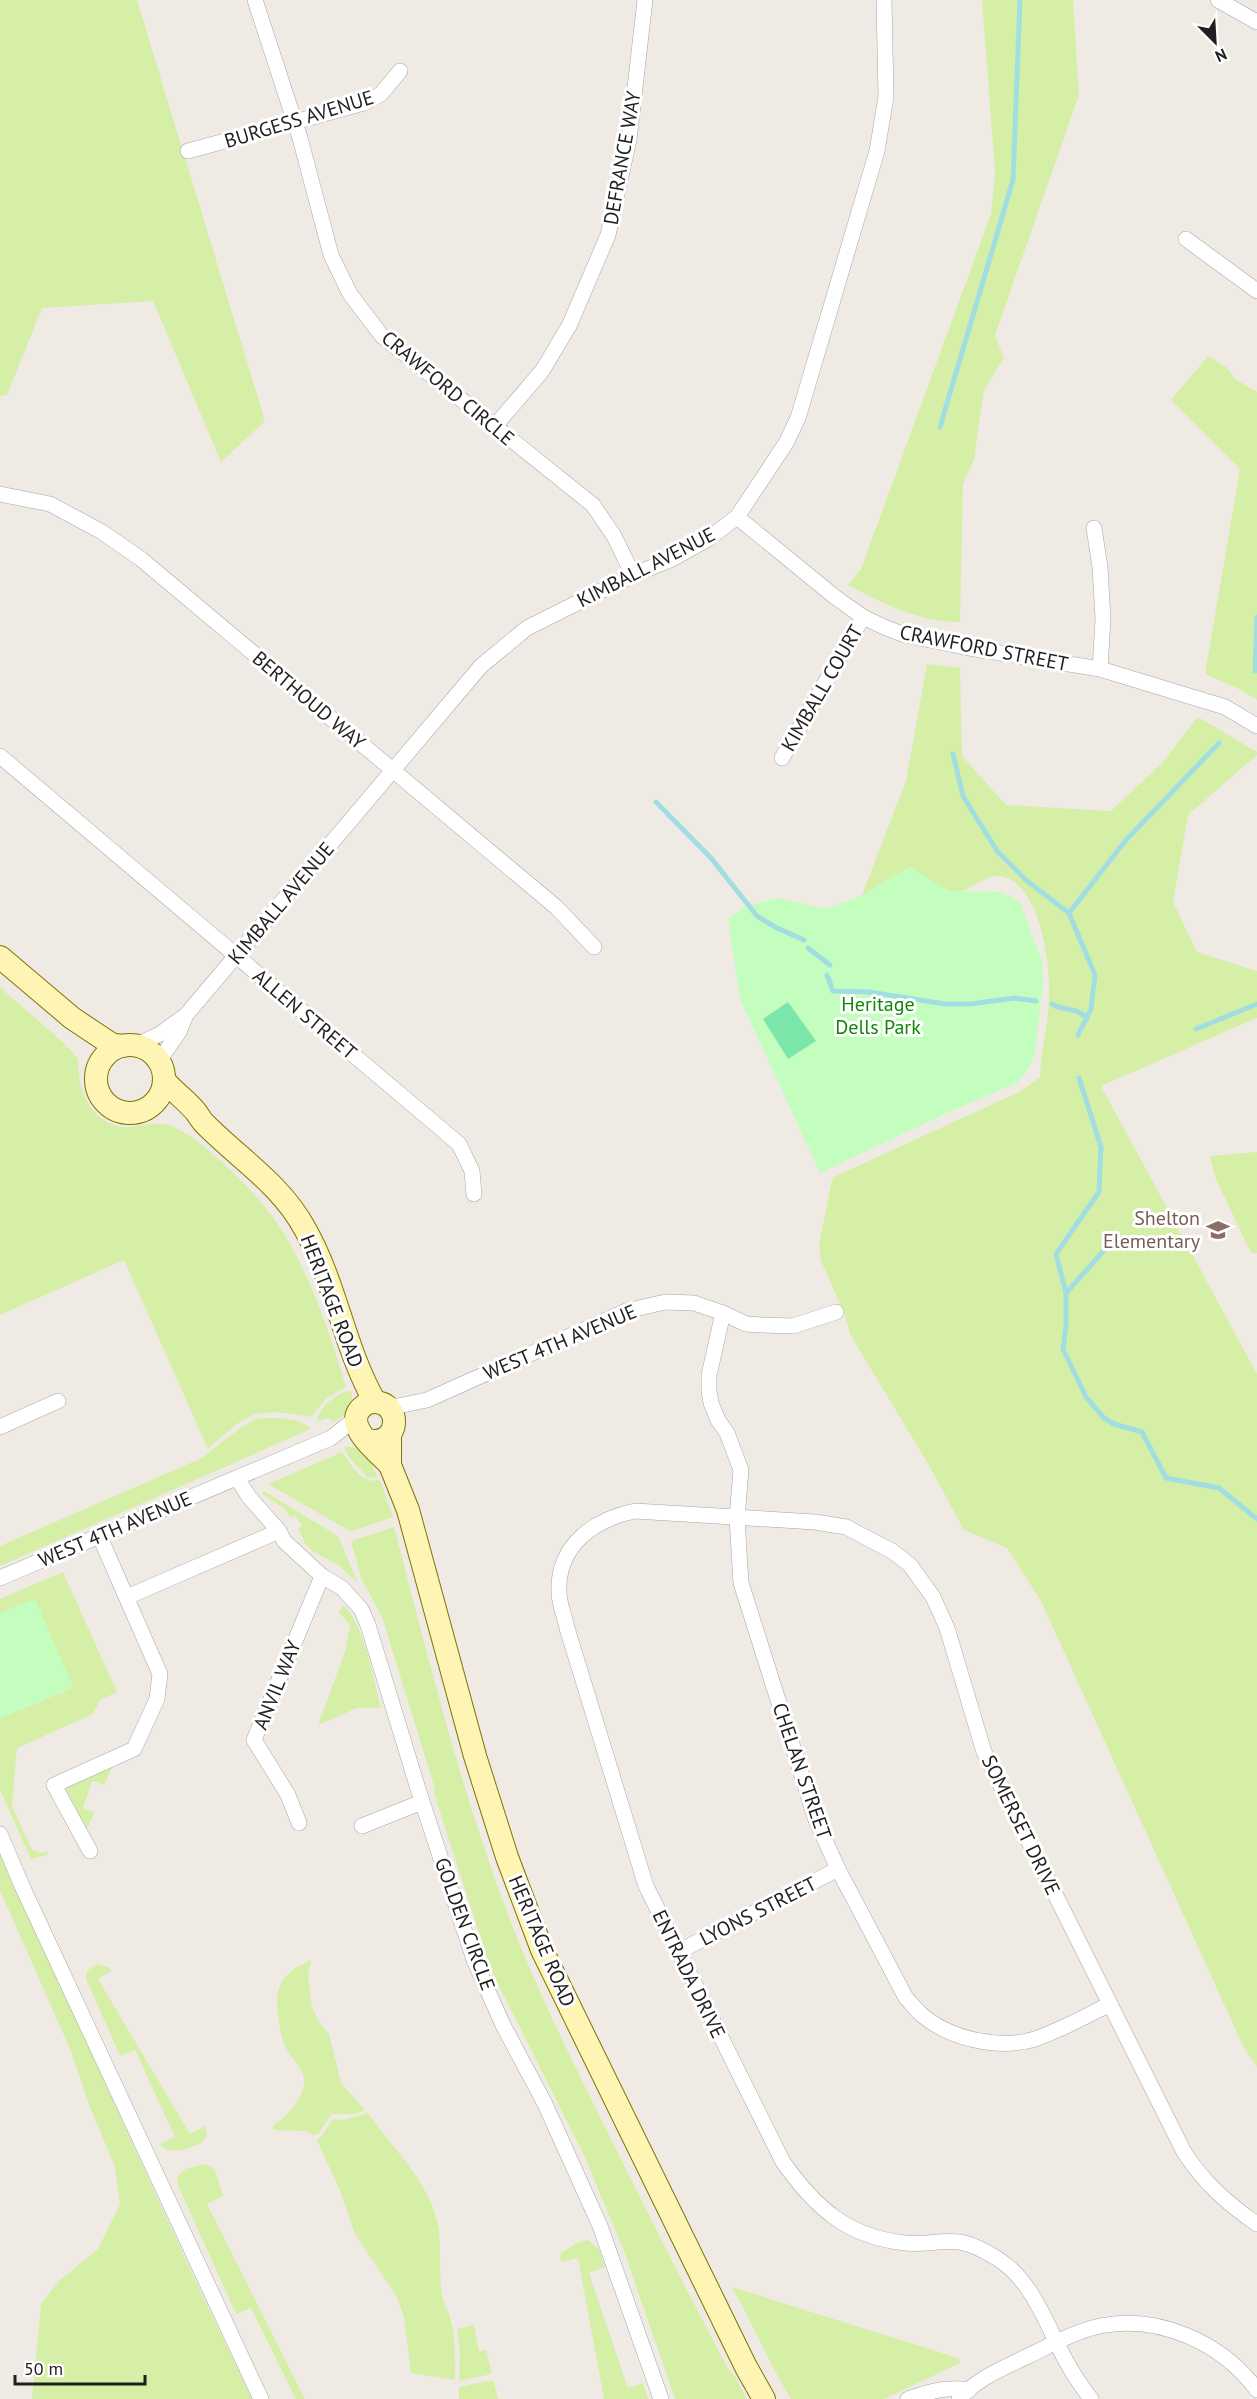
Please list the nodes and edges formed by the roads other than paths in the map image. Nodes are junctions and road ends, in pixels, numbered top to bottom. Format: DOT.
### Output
graph roads {
  1 [pos="255,0"];
  2 [pos="645,0"];
  3 [pos="884,0"];
  4 [pos="1218,0"];
  5 [pos="1257,22"];
  6 [pos="400,71"];
  7 [pos="295,122"];
  8 [pos="188,151"];
  9 [pos="1186,238"];
  10 [pos="1257,291"];
  11 [pos="494,427"];
  12 [pos="0,494"];
  13 [pos="737,517"];
  14 [pos="1094,528"];
  15 [pos="633,575"];
  16 [pos="863,617"];
  17 [pos="1100,669"];
  18 [pos="1257,726"];
  19 [pos="0,756"];
  20 [pos="782,759"];
  21 [pos="393,770"];
  22 [pos="594,947"];
  23 [pos="236,956"];
  24 [pos="0,957"];
  25 [pos="186,1015"];
  26 [pos="72,1018"];
  27 [pos="129,1046"];
  28 [pos="163,1072"];
  29 [pos="97,1073"];
  30 [pos="152,1106"];
  31 [pos="203,1122"];
  32 [pos="474,1194"];
  33 [pos="836,1312"];
  34 [pos="723,1313"];
  35 [pos="58,1401"];
  36 [pos="374,1421"];
  37 [pos="0,1427"];
  38 [pos="237,1478"];
  39 [pos="737,1518"];
  40 [pos="279,1531"];
  41 [pos="99,1535"];
  42 [pos="322,1576"];
  43 [pos="0,1578"];
  44 [pos="127,1597"];
  45 [pos="422,1802"];
  46 [pos="299,1822"];
  47 [pos="362,1826"];
  48 [pos="0,1834"];
  49 [pos="90,1851"];
  50 [pos="838,1869"];
  51 [pos="678,1952"];
  52 [pos="1110,2004"];
  53 [pos="1257,2224"];
  54 [pos="1056,2342"];
  55 [pos="1257,2390"];
  56 [pos="964,2394"];
  57 [pos="761,2397"];
  58 [pos="261,2399"];
  59 [pos="661,2399"];
  60 [pos="908,2399"];
  61 [pos="1091,2399"];
  1 -- 7 [label="street, CRAWFORD CIRCLE"];
  2 -- 11 [label="street, DEFRANCE WAY"];
  3 -- 13 [label="street, KIMBALL AVENUE"];
  4 -- 5 [label="street"];
  6 -- 7 [label="street, BURGESS AVENUE"];
  7 -- 8 [label="street, BURGESS AVENUE"];
  7 -- 11 [label="street, CRAWFORD CIRCLE"];
  9 -- 10 [label="street"];
  11 -- 15 [label="street, CRAWFORD CIRCLE"];
  12 -- 21 [label="street, BERTHOUD WAY"];
  13 -- 15 [label="street, KIMBALL AVENUE"];
  13 -- 16 [label="street, CRAWFORD STREET"];
  14 -- 17 [label="street"];
  15 -- 21 [label="street, KIMBALL AVENUE"];
  16 -- 17 [label="street, CRAWFORD STREET"];
  16 -- 20 [label="street, KIMBALL COURT"];
  17 -- 18 [label="street, CRAWFORD STREET"];
  19 -- 23 [label="street, ALLEN STREET"];
  21 -- 22 [label="street, BERTHOUD WAY"];
  21 -- 23 [label="street, KIMBALL AVENUE"];
  23 -- 25 [label="street, KIMBALL AVENUE"];
  23 -- 32 [label="street, ALLEN STREET"];
  24 -- 26 [label="main road"];
  25 -- 27 [label="street, KIMBALL AVENUE"];
  25 -- 28 [label="street, KIMBALL AVENUE"];
  26 -- 27 [label="main road"];
  26 -- 29 [label="main road"];
  27 -- 28 [label="main road"];
  27 -- 29 [label="main road"];
  28 -- 30 [label="main road"];
  28 -- 31 [label="main road, HERITAGE ROAD"];
  29 -- 30 [label="main road"];
  30 -- 31 [label="main road, HERITAGE ROAD"];
  31 -- 36 [label="main road, HERITAGE ROAD"];
  33 -- 34 [label="street, WEST 4TH AVENUE"];
  34 -- 36 [label="street, WEST 4TH AVENUE"];
  34 -- 39 [label="street, CHELAN STREET"];
  35 -- 37 [label="street"];
  36 -- 38 [label="street, WEST 4TH AVENUE"];
  36 -- 57 [label="main road, HERITAGE ROAD"];
  38 -- 40 [label="street, GOLDEN CIRCLE"];
  38 -- 41 [label="street, WEST 4TH AVENUE"];
  39 -- 50 [label="street, CHELAN STREET"];
  39 -- 51 [label="street, ENTRADA DRIVE"];
  39 -- 52 [label="street, SOMERSET DRIVE"];
  40 -- 42 [label="street, GOLDEN CIRCLE"];
  40 -- 44 [label="street"];
  41 -- 43 [label="street, WEST 4TH AVENUE"];
  41 -- 44 [label="street"];
  42 -- 45 [label="street, GOLDEN CIRCLE"];
  42 -- 46 [label="street, ANVIL WAY"];
  44 -- 49 [label="street"];
  45 -- 47 [label="street"];
  45 -- 59 [label="street, GOLDEN CIRCLE"];
  48 -- 58 [label="street"];
  50 -- 51 [label="street, LYONS STREET"];
  50 -- 52 [label="street, CHELAN STREET"];
  51 -- 54 [label="street, ENTRADA DRIVE"];
  52 -- 53 [label="street, SOMERSET DRIVE"];
  54 -- 55 [label="street"];
  54 -- 56 [label="street"];
  54 -- 61 [label="street, ENTRADA DRIVE"];
  56 -- 60 [label="street"];
}
